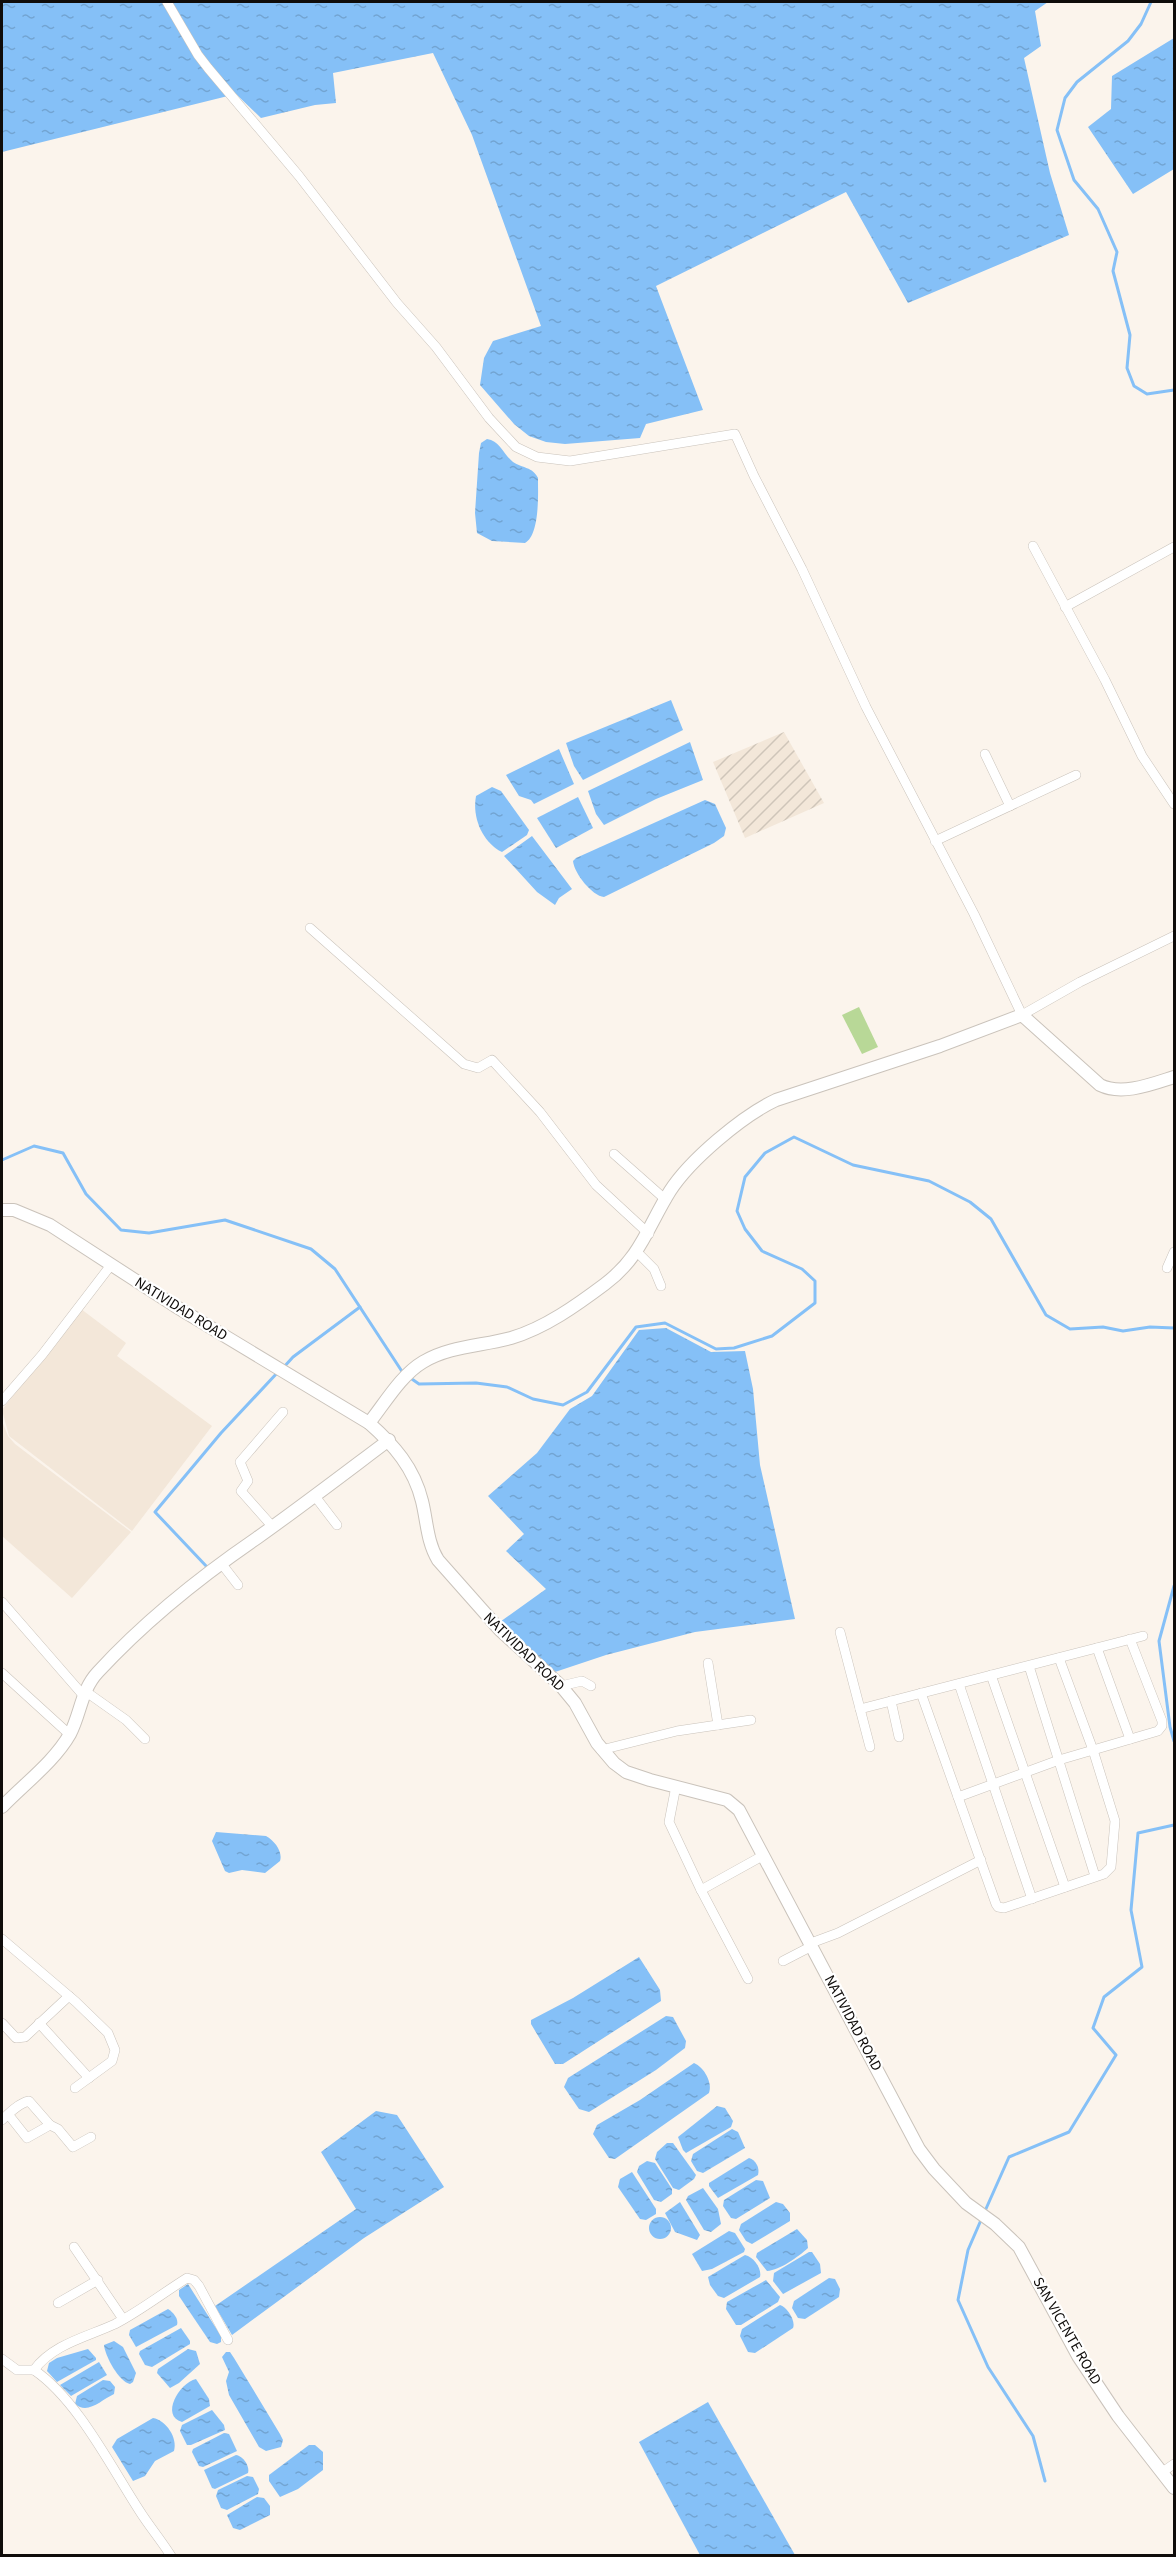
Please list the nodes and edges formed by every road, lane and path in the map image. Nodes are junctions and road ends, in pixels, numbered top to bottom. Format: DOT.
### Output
graph roads {
  1 [pos="167,2"];
  2 [pos="1033,546"];
  3 [pos="1174,547"];
  4 [pos="1065,607"];
  5 [pos="985,754"];
  6 [pos="1076,775"];
  7 [pos="1174,804"];
  8 [pos="1010,806"];
  9 [pos="935,841"];
  10 [pos="310,928"];
  11 [pos="1174,936"];
  12 [pos="1022,1015"];
  13 [pos="1174,1077"];
  14 [pos="614,1154"];
  15 [pos="666,1200"];
  16 [pos="2,1210"];
  17 [pos="649,1234"];
  18 [pos="636,1251"];
  19 [pos="1174,1252"];
  20 [pos="111,1265"];
  21 [pos="1167,1268"];
  22 [pos="662,1286"];
  23 [pos="2,1401"];
  24 [pos="283,1412"];
  25 [pos="369,1423"];
  26 [pos="389,1440"];
  27 [pos="314,1495"];
  28 [pos="337,1525"];
  29 [pos="272,1526"];
  30 [pos="220,1563"];
  31 [pos="238,1585"];
  32 [pos="2,1602"];
  33 [pos="840,1632"];
  34 [pos="1143,1636"];
  35 [pos="1130,1639"];
  36 [pos="1097,1647"];
  37 [pos="1059,1658"];
  38 [pos="708,1663"];
  39 [pos="1029,1666"];
  40 [pos="2,1673"];
  41 [pos="991,1675"];
  42 [pos="959,1684"];
  43 [pos="561,1686"];
  44 [pos="591,1686"];
  45 [pos="84,1693"];
  46 [pos="921,1693"];
  47 [pos="891,1701"];
  48 [pos="860,1709"];
  49 [pos="751,1720"];
  50 [pos="718,1725"];
  51 [pos="69,1734"];
  52 [pos="899,1737"];
  53 [pos="146,1739"];
  54 [pos="1130,1739"];
  55 [pos="870,1747"];
  56 [pos="601,1750"];
  57 [pos="1093,1750"];
  58 [pos="1059,1760"];
  59 [pos="1025,1772"];
  60 [pos="993,1784"];
  61 [pos="676,1786"];
  62 [pos="958,1797"];
  63 [pos="2,1807"];
  64 [pos="764,1855"];
  65 [pos="981,1860"];
  66 [pos="1095,1876"];
  67 [pos="1065,1887"];
  68 [pos="701,1890"];
  69 [pos="1032,1899"];
  70 [pos="2,1939"];
  71 [pos="811,1945"];
  72 [pos="783,1961"];
  73 [pos="748,1979"];
  74 [pos="69,1996"];
  75 [pos="2,2023"];
  76 [pos="39,2023"];
  77 [pos="89,2078"];
  78 [pos="75,2088"];
  79 [pos="5,2117"];
  80 [pos="50,2125"];
  81 [pos="91,2137"];
  82 [pos="976,2209"];
  83 [pos="74,2247"];
  84 [pos="98,2280"];
  85 [pos="58,2303"];
  86 [pos="123,2319"];
  87 [pos="228,2340"];
  88 [pos="2,2359"];
  89 [pos="34,2370"];
  90 [pos="1174,2463"];
  91 [pos="1161,2473"];
  92 [pos="1174,2488"];
  93 [pos="171,2556"];
  1 -- 9 [label="street"];
  2 -- 4 [label="street"];
  3 -- 4 [label="street"];
  4 -- 7 [label="street"];
  5 -- 8 [label="street"];
  6 -- 8 [label="street"];
  8 -- 9 [label="street"];
  9 -- 12 [label="street"];
  10 -- 17 [label="street"];
  11 -- 12 [label="street"];
  12 -- 13 [label="street"];
  12 -- 15 [label="street"];
  14 -- 15 [label="street"];
  15 -- 17 [label="street"];
  16 -- 20 [label="street, NATIVIDAD ROAD"];
  17 -- 18 [label="street"];
  18 -- 22 [label="street"];
  18 -- 25 [label="street"];
  19 -- 21 [label="street"];
  20 -- 23 [label="street"];
  20 -- 25 [label="street, NATIVIDAD ROAD"];
  24 -- 29 [label="street"];
  25 -- 26 [label="street, NATIVIDAD ROAD"];
  26 -- 27 [label="street"];
  26 -- 43 [label="street, NATIVIDAD ROAD"];
  27 -- 28 [label="street"];
  27 -- 29 [label="street"];
  29 -- 30 [label="street"];
  30 -- 31 [label="street"];
  30 -- 45 [label="street"];
  32 -- 45 [label="street"];
  33 -- 48 [label="street"];
  34 -- 35 [label="street"];
  35 -- 36 [label="street"];
  35 -- 54 [label="street"];
  36 -- 37 [label="street"];
  36 -- 54 [label="street"];
  37 -- 39 [label="street"];
  37 -- 57 [label="street"];
  38 -- 50 [label="street"];
  39 -- 41 [label="street"];
  39 -- 58 [label="street"];
  40 -- 51 [label="street"];
  41 -- 42 [label="street"];
  41 -- 59 [label="street"];
  42 -- 46 [label="street"];
  42 -- 60 [label="street"];
  43 -- 44 [label="street"];
  43 -- 56 [label="street, NATIVIDAD ROAD"];
  45 -- 51 [label="street"];
  45 -- 53 [label="street"];
  46 -- 47 [label="street"];
  46 -- 62 [label="street"];
  47 -- 48 [label="street"];
  47 -- 52 [label="street"];
  48 -- 55 [label="street"];
  49 -- 50 [label="street"];
  50 -- 56 [label="street"];
  51 -- 63 [label="street"];
  54 -- 57 [label="street"];
  56 -- 61 [label="street, NATIVIDAD ROAD"];
  57 -- 58 [label="street"];
  57 -- 66 [label="street"];
  58 -- 59 [label="street"];
  58 -- 66 [label="street"];
  59 -- 60 [label="street"];
  59 -- 67 [label="street"];
  60 -- 62 [label="street"];
  60 -- 69 [label="street"];
  61 -- 64 [label="street, NATIVIDAD ROAD"];
  61 -- 68 [label="street"];
  62 -- 65 [label="street"];
  64 -- 68 [label="street"];
  64 -- 71 [label="street, NATIVIDAD ROAD"];
  65 -- 69 [label="street"];
  65 -- 71 [label="street"];
  66 -- 67 [label="street"];
  67 -- 69 [label="street"];
  68 -- 73 [label="street"];
  70 -- 74 [label="street"];
  71 -- 72 [label="street"];
  71 -- 82 [label="street, NATIVIDAD ROAD"];
  74 -- 76 [label="street"];
  74 -- 77 [label="street"];
  75 -- 76 [label="street"];
  76 -- 77 [label="street"];
  77 -- 78 [label="street"];
  79 -- 80 [label="street"];
  79 -- 80 [label="street"];
  80 -- 81 [label="street"];
  82 -- 91 [label="street, SAN VICENTE ROAD"];
  83 -- 84 [label="street"];
  84 -- 85 [label="street"];
  84 -- 86 [label="street"];
  86 -- 87 [label="street"];
  86 -- 89 [label="street"];
  88 -- 89 [label="street"];
  89 -- 93 [label="street"];
  90 -- 91 [label="street"];
  91 -- 92 [label="street, SAN VICENTE ROAD"];
}
